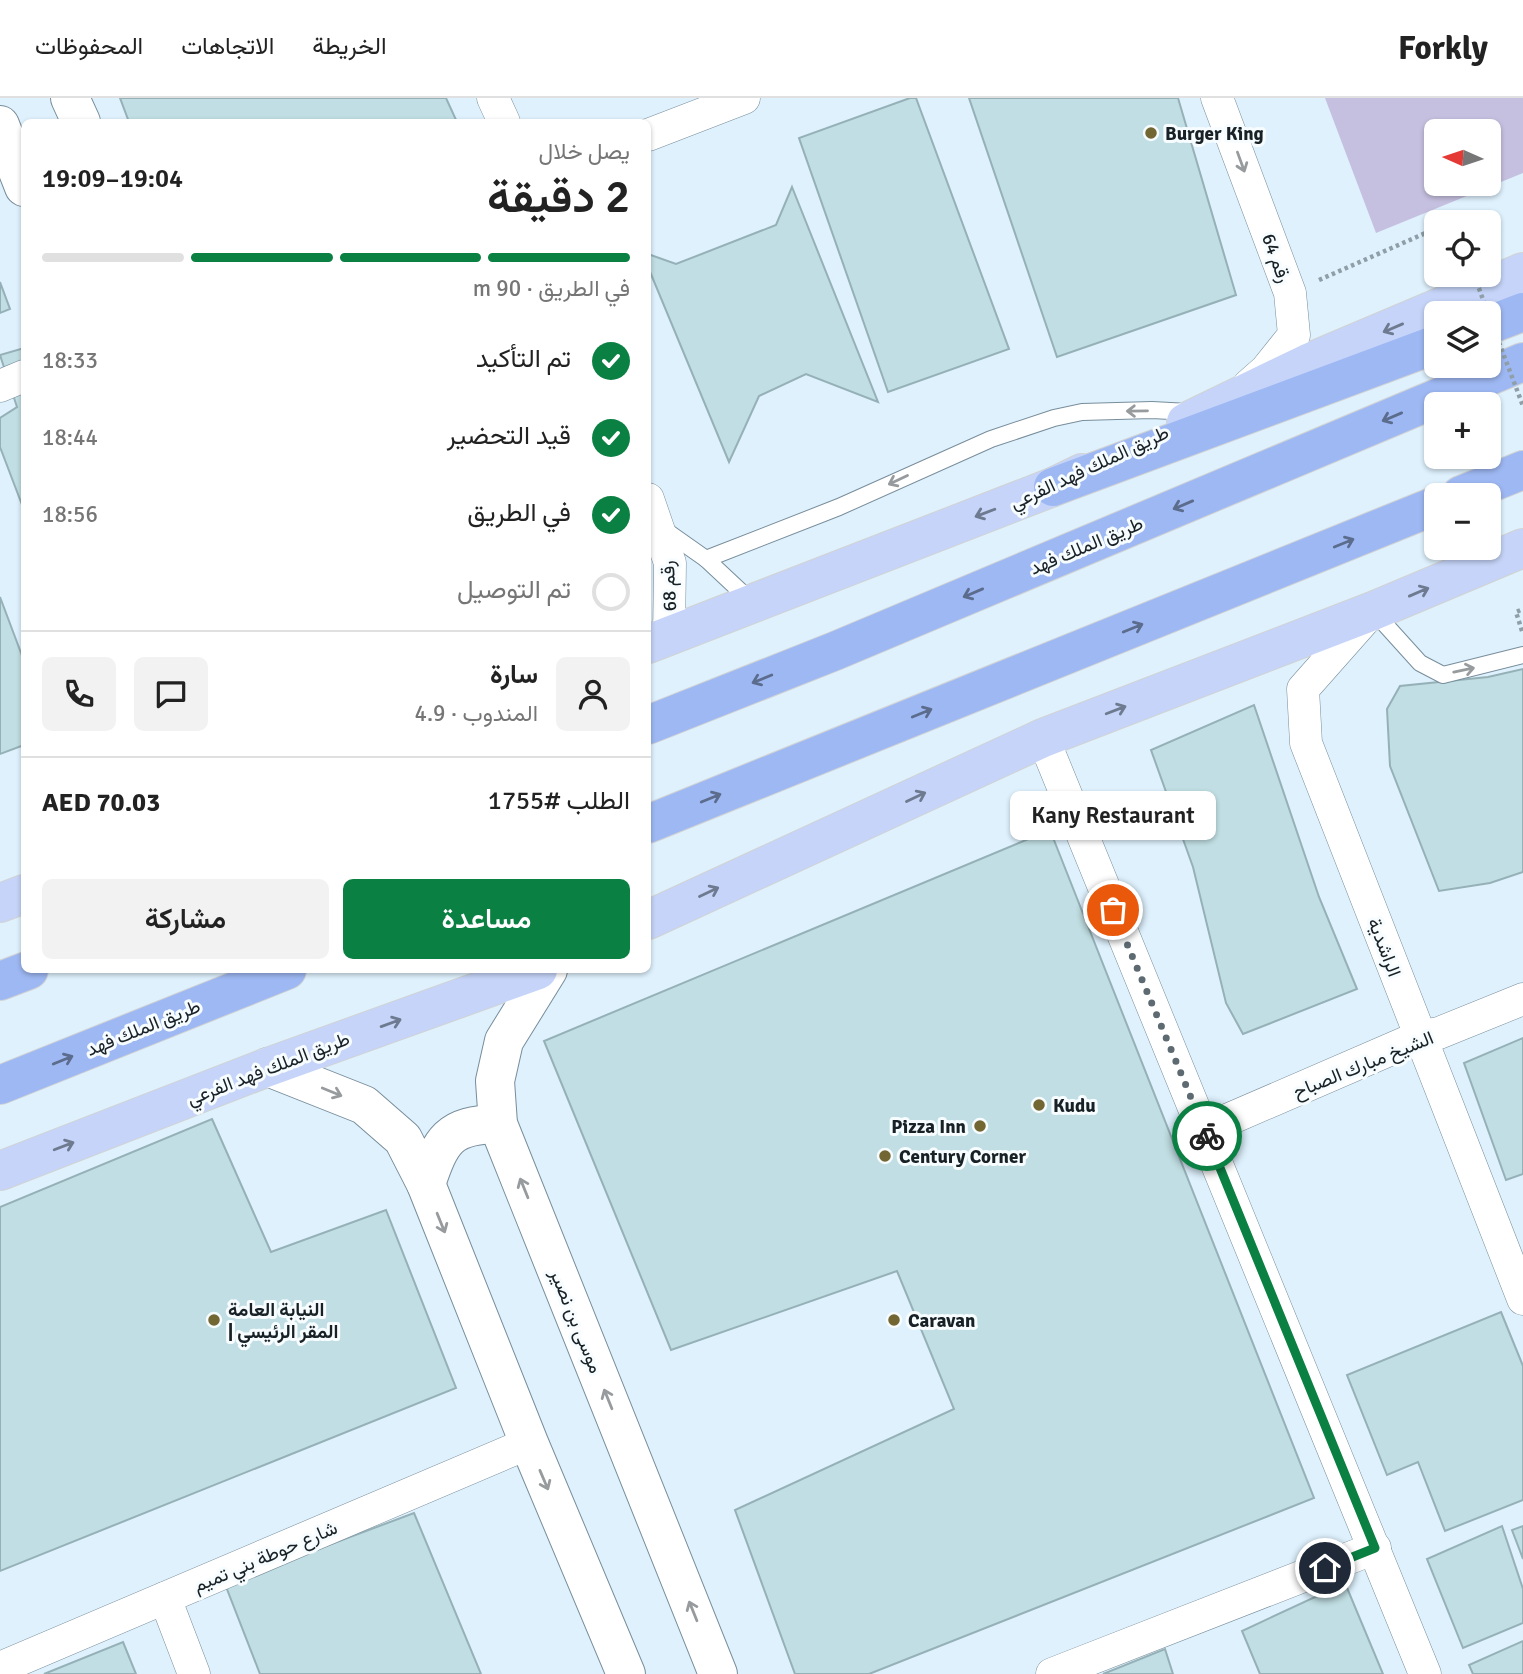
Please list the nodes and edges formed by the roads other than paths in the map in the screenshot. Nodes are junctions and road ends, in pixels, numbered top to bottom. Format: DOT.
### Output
graph roads {
  1 [pos="70,98"];
  2 [pos="493,98"];
  3 [pos="744,98"];
  4 [pos="1217,98"];
  5 [pos="80,119"];
  6 [pos="503,119"];
  7 [pos="0,125"];
  8 [pos="651,134"];
  9 [pos="21,179"];
  10 [pos="1523,272"];
  11 [pos="1523,312"];
  12 [pos="1501,320"];
  13 [pos="1424,349"];
  14 [pos="1523,362"];
  15 [pos="21,377"];
  16 [pos="0,386"];
  17 [pos="1218,407"];
  18 [pos="1523,470"];
  19 [pos="1491,483"];
  20 [pos="1053,487"];
  21 [pos="1424,510"];
  22 [pos="652,511"];
  23 [pos="1523,548"];
  24 [pos="706,559"];
  25 [pos="753,603"];
  26 [pos="1373,611"];
  27 [pos="658,639"];
  28 [pos="1523,655"];
  29 [pos="651,724"];
  30 [pos="1043,738"];
  31 [pos="651,823"];
  32 [pos="651,919"];
  33 [pos="21,973"];
  34 [pos="280,973"];
  35 [pos="530,973"];
  36 [pos="546,973"];
  37 [pos="0,981"];
  38 [pos="1523,999"];
  39 [pos="1419,1037"];
  40 [pos="268,1067"];
  41 [pos="0,1085"];
  42 [pos="498,1124"];
  43 [pos="1204,1130"];
  44 [pos="0,1171"];
  45 [pos="426,1184"];
  46 [pos="1523,1298"];
  47 [pos="529,1443"];
  48 [pos="1375,1548"];
  49 [pos="165,1598"];
  50 [pos="0,1668"];
  51 [pos="194,1674"];
  52 [pos="626,1674"];
  53 [pos="718,1674"];
  54 [pos="1052,1674"];
  55 [pos="1425,1674"];
  1 -- 5 [label="street"];
  2 -- 6 [label="street"];
  3 -- 8 [label="street"];
  4 -- 17 [label="street, رقم 64, one-way"];
  7 -- 9 [label="street"];
  10 -- 17 [label="main road, طريق الملك فهد الفرعي, one-way"];
  11 -- 12 [label="highway"];
  13 -- 20 [label="highway"];
  14 -- 29 [label="highway, طريق الملك فهد, one-way"];
  15 -- 16 [label="street"];
  17 -- 20 [label="main road, طريق الملك فهد الفرعي"];
  17 -- 24 [label="lane, one-way"];
  18 -- 19 [label="highway"];
  20 -- 25 [label="main road, طريق الملك فهد الفرعي, one-way"];
  31 -- 21 [label="highway, one-way"];
  22 -- 24 [label="lane"];
  22 -- 27 [label="street, رقم 68"];
  26 -- 23 [label="main road, one-way"];
  24 -- 25 [label="lane"];
  25 -- 27 [label="main road, طريق الملك فهد الفرعي"];
  26 -- 28 [label="lane, one-way"];
  30 -- 26 [label="main road, one-way"];
  26 -- 39 [label="street, الراشدية"];
  32 -- 30 [label="main road, one-way"];
  30 -- 43 [label="street"];
  33 -- 37 [label="highway"];
  41 -- 34 [label="highway, طريق الملك فهد, one-way"];
  40 -- 35 [label="main road, طريق الملك فهد الفرعي, one-way"];
  36 -- 42 [label="street, موسى بن نصير"];
  38 -- 39 [label="street, الشيخ مبارك الصباح"];
  39 -- 43 [label="street, الشيخ مبارك الصباح"];
  39 -- 46 [label="street, الراشدية"];
  44 -- 40 [label="main road, طريق الملك فهد الفرعي, one-way"];
  40 -- 45 [label="street, one-way"];
  42 -- 45 [label="street"];
  53 -- 42 [label="street, موسى بن نصير, one-way"];
  43 -- 48 [label="street"];
  45 -- 47 [label="street, one-way"];
  47 -- 49 [label="street, شارع حوطة بني تميم"];
  47 -- 52 [label="street, one-way"];
  48 -- 54 [label="street"];
  48 -- 55 [label="street"];
  49 -- 50 [label="street, شارع حوطة بني تميم"];
  49 -- 51 [label="street"];
}
